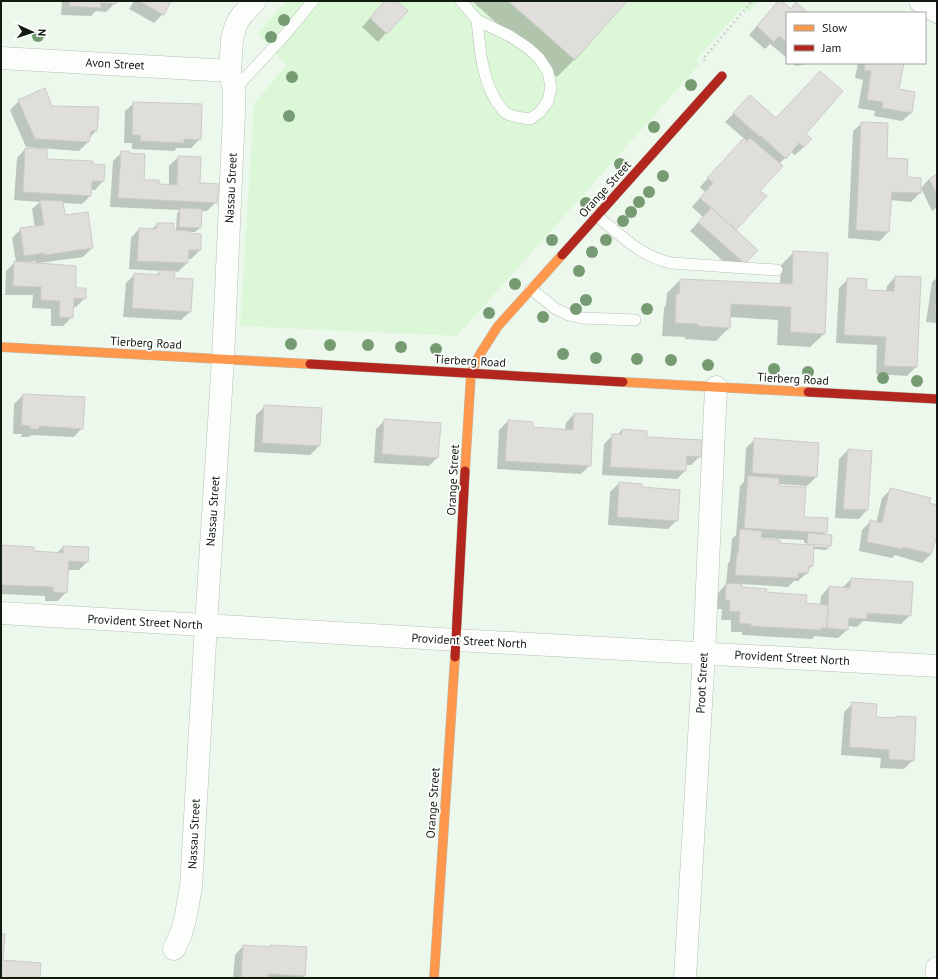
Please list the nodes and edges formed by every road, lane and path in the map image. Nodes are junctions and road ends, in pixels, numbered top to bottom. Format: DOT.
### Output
graph roads {
  1 [pos="254,1"];
  2 [pos="313,1"];
  3 [pos="461,1"];
  4 [pos="752,1"];
  5 [pos="920,1"];
  6 [pos="937,12"];
  7 [pos="477,20"];
  8 [pos="1,58"];
  9 [pos="722,76"];
  10 [pos="232,81"];
  11 [pos="597,216"];
  12 [pos="776,270"];
  13 [pos="531,289"];
  14 [pos="634,320"];
  15 [pos="1,348"];
  16 [pos="223,359"];
  17 [pos="471,373"];
  18 [pos="716,387"];
  19 [pos="937,399"];
  20 [pos="1,614"];
  21 [pos="206,625"];
  22 [pos="456,640"];
  23 [pos="704,653"];
  24 [pos="937,666"];
  25 [pos="174,949"];
  26 [pos="937,968"];
  27 [pos="434,978"];
  28 [pos="685,978"];
  29 [pos="936,978"];
  1 -- 10 [label="street, Nassau Street"];
  2 -- 10 [label="lane"];
  3 -- 7 [label="lane"];
  4 -- 9 [label="path"];
  5 -- 6 [label="street"];
  7 -- 7 [label="lane"];
  8 -- 10 [label="street, Avon Street"];
  9 -- 11 [label="street, Orange Street"];
  10 -- 16 [label="street, Nassau Street"];
  11 -- 12 [label="lane"];
  11 -- 13 [label="street, Orange Street"];
  13 -- 14 [label="lane"];
  13 -- 17 [label="street, Orange Street"];
  15 -- 16 [label="street, Tierberg Road"];
  16 -- 17 [label="street, Tierberg Road"];
  16 -- 21 [label="street, Nassau Street"];
  17 -- 18 [label="street, Tierberg Road"];
  17 -- 22 [label="street, Orange Street"];
  18 -- 19 [label="street, Tierberg Road"];
  18 -- 23 [label="street, Proot Street"];
  20 -- 21 [label="street, Provident Street North"];
  21 -- 22 [label="street, Provident Street North"];
  21 -- 25 [label="street, Nassau Street"];
  22 -- 23 [label="street, Provident Street North"];
  22 -- 27 [label="street, Orange Street"];
  23 -- 24 [label="street, Provident Street North"];
  23 -- 28 [label="street, Proot Street"];
  26 -- 29 [label="street"];
}
